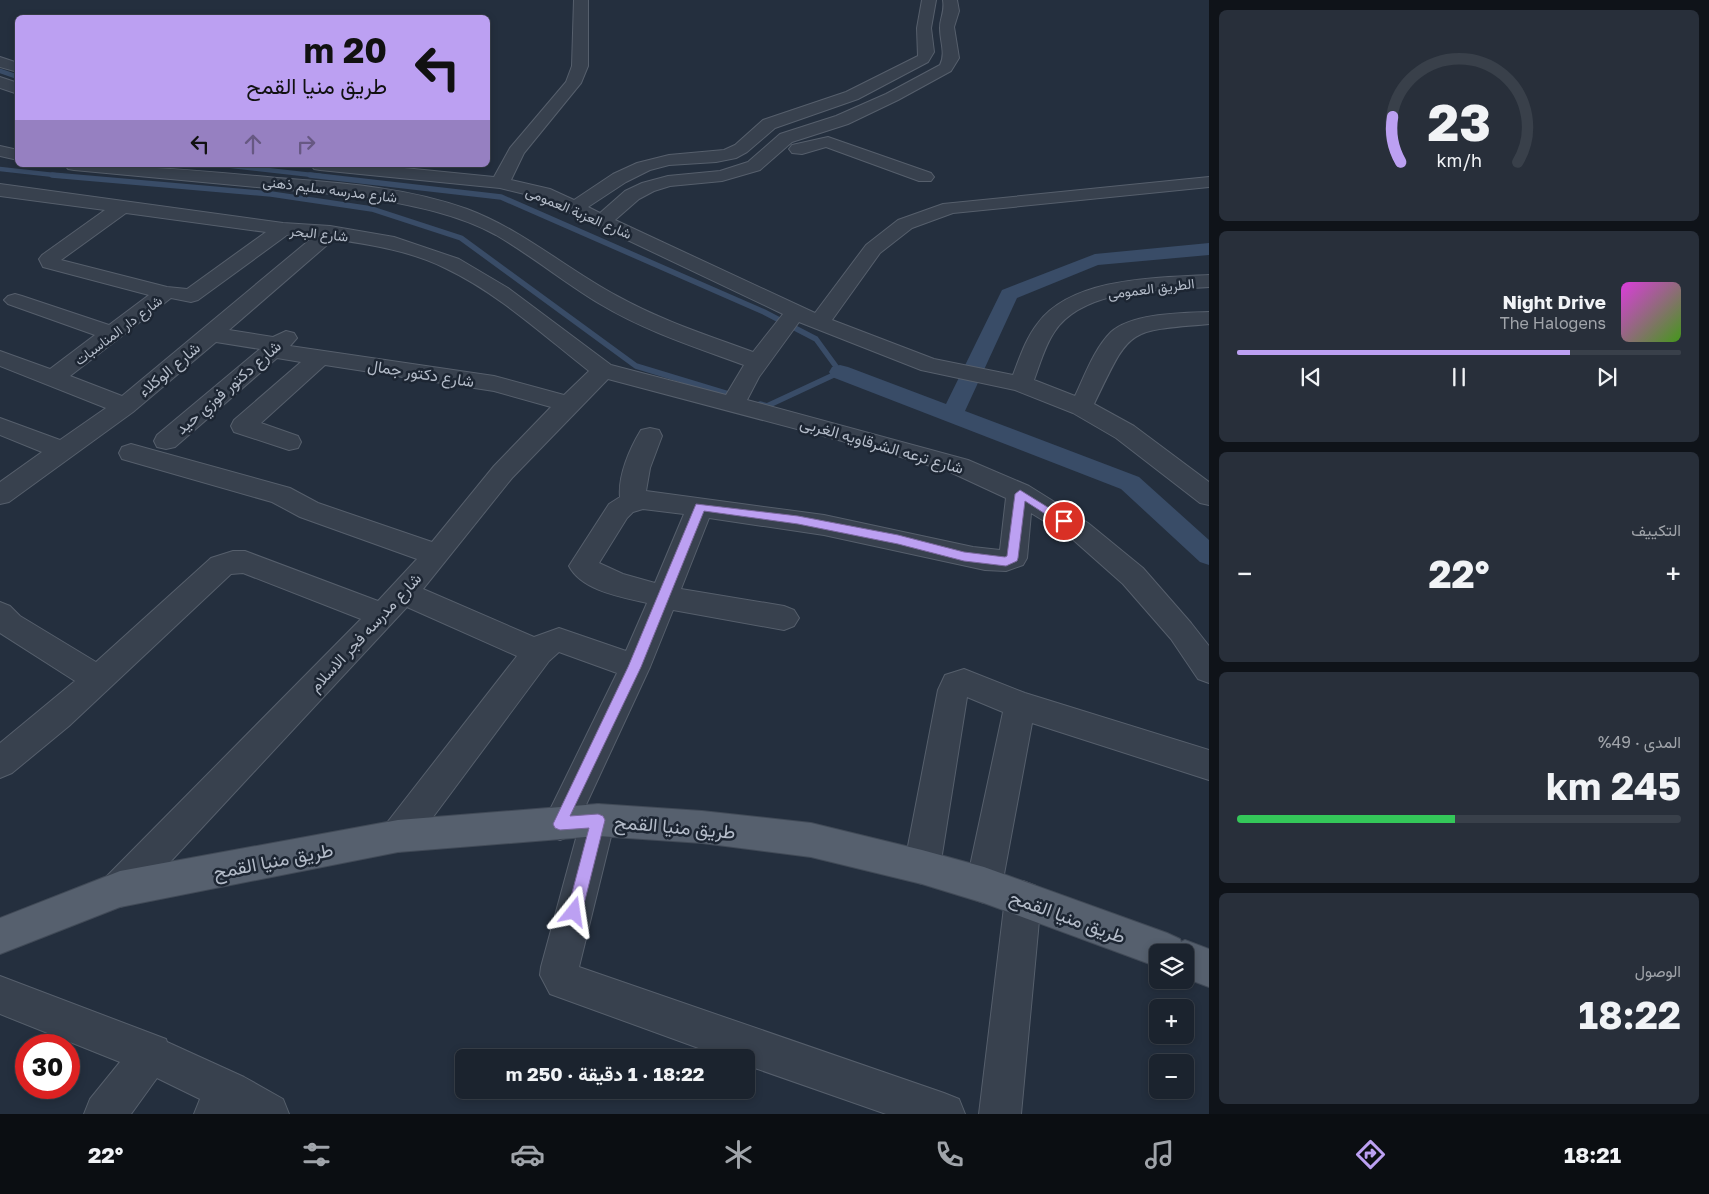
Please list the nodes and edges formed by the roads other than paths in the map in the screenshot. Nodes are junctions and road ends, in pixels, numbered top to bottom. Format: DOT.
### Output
graph roads {
  1 [pos="581,0"];
  2 [pos="940,4"];
  3 [pos="0,62"];
  4 [pos="15,67"];
  5 [pos="0,82"];
  6 [pos="15,88"];
  7 [pos="778,144"];
  8 [pos="0,151"];
  9 [pos="15,154"];
  10 [pos="121,167"];
  11 [pos="340,167"];
  12 [pos="168,169"];
  13 [pos="925,177"];
  14 [pos="1209,182"];
  15 [pos="500,183"];
  16 [pos="0,190"];
  17 [pos="25,194"];
  18 [pos="121,208"];
  19 [pos="575,208"];
  20 [pos="0,209"];
  21 [pos="603,220"];
  22 [pos="283,229"];
  23 [pos="330,232"];
  24 [pos="1209,281"];
  25 [pos="166,293"];
  26 [pos="15,300"];
  27 [pos="794,314"];
  28 [pos="1209,318"];
  29 [pos="819,323"];
  30 [pos="112,334"];
  31 [pos="211,334"];
  32 [pos="280,343"];
  33 [pos="764,354"];
  34 [pos="320,357"];
  35 [pos="0,358"];
  36 [pos="604,370"];
  37 [pos="53,378"];
  38 [pos="1021,384"];
  39 [pos="569,404"];
  40 [pos="733,405"];
  41 [pos="125,406"];
  42 [pos="1081,407"];
  43 [pos="6,434"];
  44 [pos="650,436"];
  45 [pos="166,441"];
  46 [pos="289,442"];
  47 [pos="63,451"];
  48 [pos="131,453"];
  49 [pos="1020,494"];
  50 [pos="0,496"];
  51 [pos="1209,496"];
  52 [pos="634,501"];
  53 [pos="700,506"];
  54 [pos="437,555"];
  55 [pos="403,593"];
  56 [pos="664,595"];
  57 [pos="0,614"];
  58 [pos="383,615"];
  59 [pos="784,618"];
  60 [pos="538,652"];
  61 [pos="635,667"];
  62 [pos="1209,670"];
  63 [pos="98,679"];
  64 [pos="1020,705"];
  65 [pos="0,763"];
  66 [pos="1209,765"];
  67 [pos="598,820"];
  68 [pos="560,824"];
  69 [pos="398,836"];
  70 [pos="922,867"];
  71 [pos="984,886"];
  72 [pos="120,889"];
  73 [pos="1023,899"];
  74 [pos="0,936"];
  75 [pos="1149,945"];
  76 [pos="1194,962"];
  77 [pos="1209,968"];
  78 [pos="0,995"];
  79 [pos="152,1053"];
  80 [pos="222,1102"];
  81 [pos="105,1114"];
  82 [pos="268,1114"];
  83 [pos="944,1114"];
  84 [pos="1000,1114"];
  1 -- 15 [label="street"];
  2 -- 7 [label="street"];
  2 -- 19 [label="street"];
  3 -- 4 [label="street"];
  5 -- 6 [label="street"];
  7 -- 13 [label="street"];
  7 -- 21 [label="street"];
  8 -- 9 [label="street"];
  10 -- 12 [label="street, شارع مدرسه سليم ذهنى"];
  11 -- 15 [label="street, شارع العزبة العمومى"];
  12 -- 33 [label="street, شارع مدرسه سليم ذهنى"];
  14 -- 29 [label="street"];
  15 -- 19 [label="street, شارع العزبة العمومى"];
  16 -- 17 [label="street, شارع البحر"];
  17 -- 18 [label="street, شارع البحر"];
  17 -- 20 [label="street"];
  18 -- 22 [label="street, شارع البحر"];
  18 -- 25 [label="street"];
  19 -- 21 [label="street, شارع العزبة العمومى"];
  21 -- 27 [label="street, شارع العزبة العمومى"];
  22 -- 23 [label="street, شارع البحر"];
  22 -- 25 [label="street, شارع دار المناسبات"];
  23 -- 31 [label="street, شارع الوكلاء"];
  23 -- 36 [label="street, شارع البحر"];
  24 -- 38 [label="street, الطريق العمومى"];
  25 -- 30 [label="street, شارع دار المناسبات"];
  26 -- 30 [label="street"];
  27 -- 29 [label="street, شارع العزبة العمومى"];
  27 -- 33 [label="street"];
  28 -- 42 [label="street"];
  29 -- 38 [label="street, شارع العزبة العمومى"];
  30 -- 37 [label="street, شارع دار المناسبات"];
  31 -- 32 [label="street, شارع دكتور جمال"];
  31 -- 41 [label="street, شارع الوكلاء"];
  32 -- 34 [label="street, شارع دكتور جمال"];
  32 -- 45 [label="street, شارع دكتور فوزي حيد"];
  33 -- 40 [label="street"];
  34 -- 39 [label="street, شارع دكتور جمال"];
  34 -- 46 [label="street"];
  35 -- 37 [label="street"];
  36 -- 39 [label="street, شارع مدرسه فجر الاسلام"];
  36 -- 40 [label="street, شارع ترعه الشرقاويه الغربى"];
  37 -- 41 [label="street"];
  38 -- 42 [label="street, شارع العزبة العمومى"];
  39 -- 54 [label="street, شارع مدرسه فجر الاسلام"];
  40 -- 49 [label="street, شارع ترعه الشرقاويه الغربى"];
  41 -- 47 [label="street, شارع الوكلاء"];
  42 -- 51 [label="street, شارع العزبة العمومى"];
  43 -- 47 [label="street"];
  44 -- 52 [label="street"];
  47 -- 50 [label="street, شارع الوكلاء"];
  48 -- 54 [label="street"];
  49 -- 53 [label="street"];
  49 -- 62 [label="street, شارع ترعه الشرقاويه الغربى"];
  52 -- 53 [label="street"];
  52 -- 56 [label="street"];
  53 -- 56 [label="street"];
  54 -- 55 [label="street, شارع مدرسه فجر الاسلام"];
  55 -- 58 [label="street, شارع مدرسه فجر الاسلام"];
  55 -- 60 [label="street"];
  56 -- 59 [label="street"];
  56 -- 61 [label="street"];
  57 -- 63 [label="street"];
  58 -- 63 [label="street"];
  58 -- 72 [label="street, شارع مدرسه فجر الاسلام"];
  60 -- 61 [label="street"];
  60 -- 69 [label="street"];
  61 -- 68 [label="street"];
  63 -- 65 [label="street"];
  64 -- 66 [label="street"];
  64 -- 70 [label="street"];
  64 -- 71 [label="street"];
  67 -- 68 [label="main road, طريق منيا القمح"];
  67 -- 70 [label="main road, طريق منيا القمح"];
  67 -- 83 [label="street"];
  68 -- 69 [label="main road, طريق منيا القمح"];
  69 -- 72 [label="main road, طريق منيا القمح"];
  70 -- 71 [label="main road, طريق منيا القمح"];
  71 -- 73 [label="main road, طريق منيا القمح"];
  72 -- 74 [label="main road, طريق منيا القمح"];
  73 -- 75 [label="main road, طريق منيا القمح"];
  73 -- 84 [label="street"];
  76 -- 77 [label="main road"];
  78 -- 79 [label="street"];
  79 -- 80 [label="street"];
  79 -- 81 [label="street"];
  80 -- 82 [label="street"];
}
